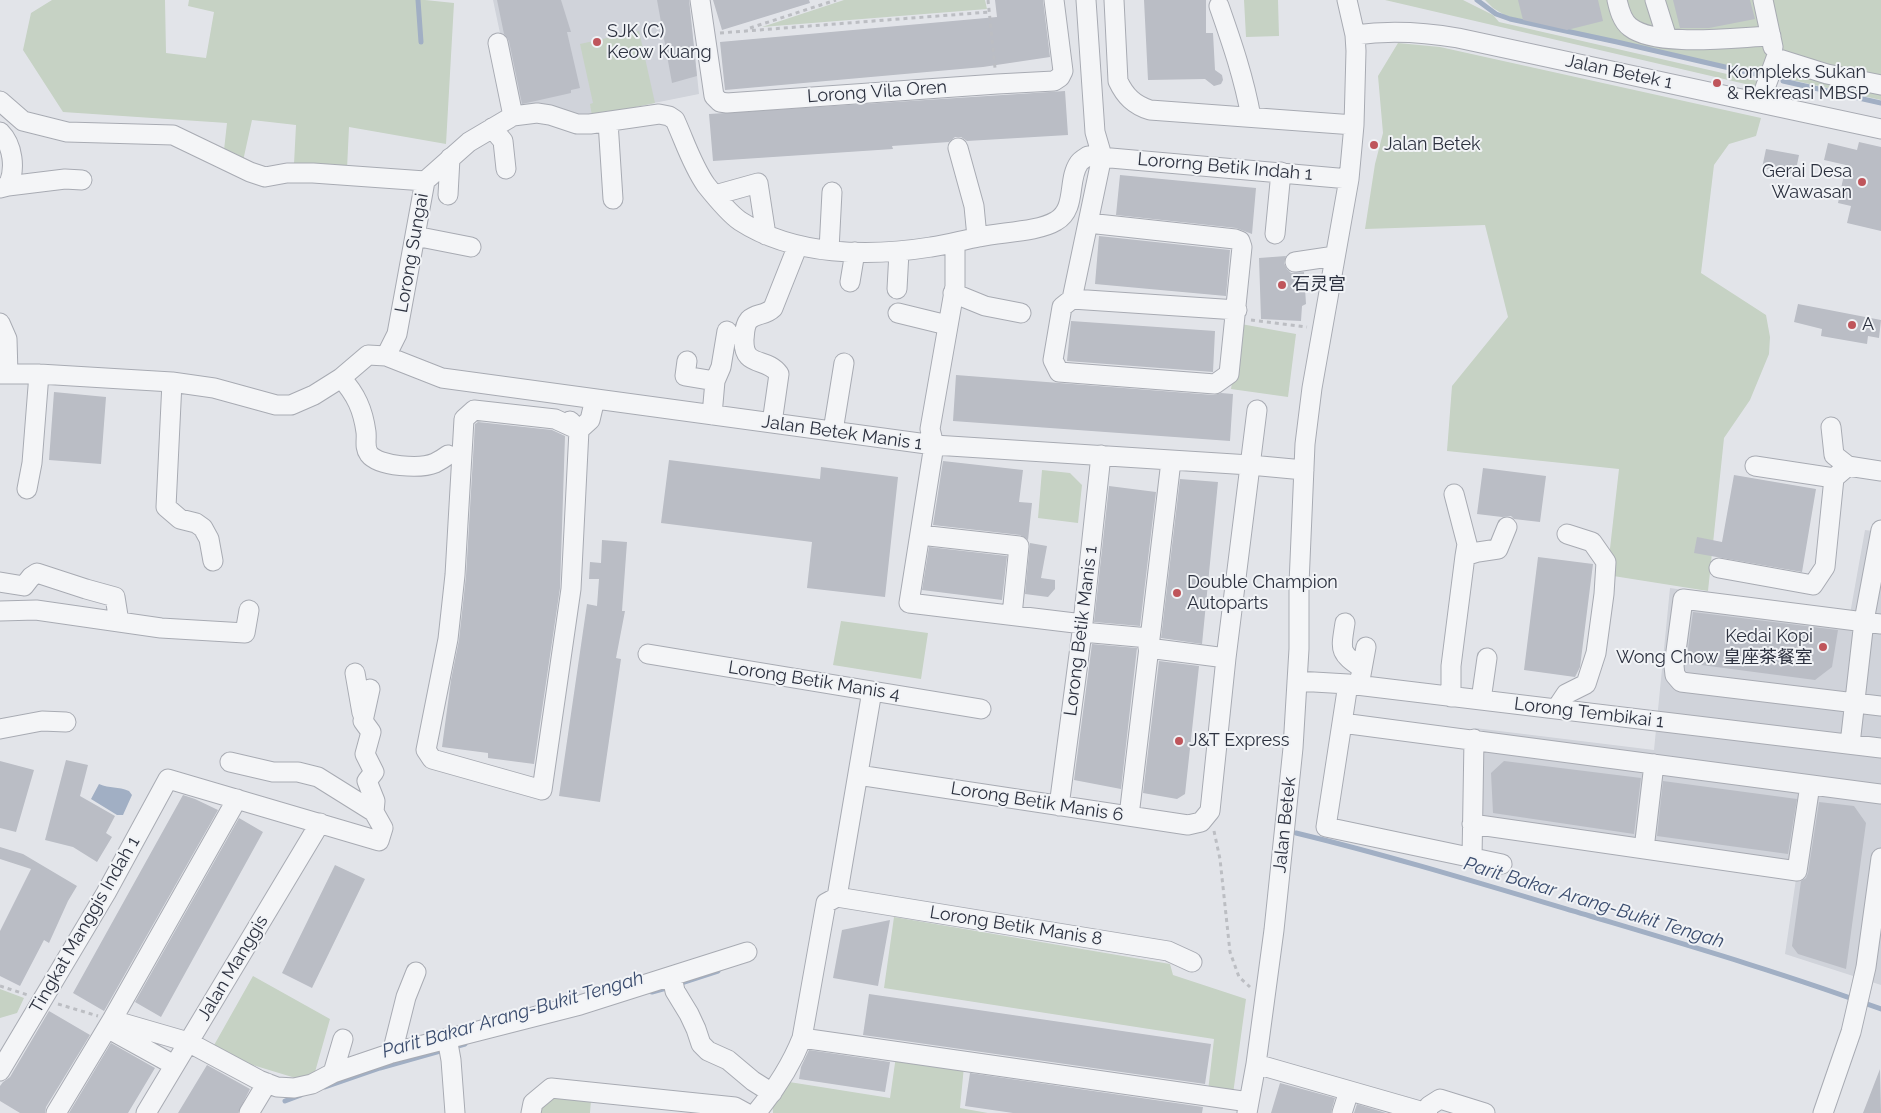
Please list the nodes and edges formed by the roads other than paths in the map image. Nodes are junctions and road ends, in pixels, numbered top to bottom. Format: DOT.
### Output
graph roads {
  1 [pos="700,0"];
  2 [pos="1054,0"];
  3 [pos="1086,0"];
  4 [pos="1114,0"];
  5 [pos="1347,0"];
  6 [pos="1617,0"];
  7 [pos="1655,0"];
  8 [pos="1762,0"];
  9 [pos="1219,6"];
  10 [pos="1355,35"];
  11 [pos="1771,36"];
  12 [pos="1667,38"];
  13 [pos="498,43"];
  14 [pos="1776,58"];
  15 [pos="1881,85"];
  16 [pos="0,101"];
  17 [pos="1760,102"];
  18 [pos="513,116"];
  19 [pos="1251,117"];
  20 [pos="608,122"];
  21 [pos="1354,125"];
  22 [pos="492,128"];
  23 [pos="1881,130"];
  24 [pos="0,132"];
  25 [pos="958,148"];
  26 [pos="1102,156"];
  27 [pos="450,158"];
  28 [pos="506,169"];
  29 [pos="1282,172"];
  30 [pos="1349,179"];
  31 [pos="82,180"];
  32 [pos="425,181"];
  33 [pos="4,187"];
  34 [pos="832,192"];
  35 [pos="448,195"];
  36 [pos="715,195"];
  37 [pos="613,199"];
  38 [pos="1088,223"];
  39 [pos="1275,234"];
  40 [pos="766,235"];
  41 [pos="414,236"];
  42 [pos="977,237"];
  43 [pos="955,243"];
  44 [pos="798,245"];
  45 [pos="471,247"];
  46 [pos="829,250"];
  47 [pos="855,252"];
  48 [pos="899,252"];
  49 [pos="1335,256"];
  50 [pos="1295,262"];
  51 [pos="850,282"];
  52 [pos="896,289"];
  53 [pos="953,293"];
  54 [pos="1072,299"];
  55 [pos="1237,310"];
  56 [pos="898,313"];
  57 [pos="1021,313"];
  58 [pos="0,323"];
  59 [pos="947,325"];
  60 [pos="727,331"];
  61 [pos="386,356"];
  62 [pos="687,361"];
  63 [pos="844,363"];
  64 [pos="4,374"];
  65 [pos="39,374"];
  66 [pos="341,378"];
  67 [pos="715,381"];
  68 [pos="172,382"];
  69 [pos="566,395"];
  70 [pos="595,399"];
  71 [pos="1257,410"];
  72 [pos="712,415"];
  73 [pos="772,423"];
  74 [pos="1831,428"];
  75 [pos="579,430"];
  76 [pos="833,431"];
  77 [pos="934,445"];
  78 [pos="448,455"];
  79 [pos="1101,455"];
  80 [pos="1171,461"];
  81 [pos="1250,465"];
  82 [pos="1756,466"];
  83 [pos="1304,470"];
  84 [pos="1881,471"];
  85 [pos="1841,472"];
  86 [pos="27,489"];
  87 [pos="1454,494"];
  88 [pos="1508,527"];
  89 [pos="1881,530"];
  90 [pos="1567,534"];
  91 [pos="920,535"];
  92 [pos="1879,553"];
  93 [pos="1465,556"];
  94 [pos="213,561"];
  95 [pos="1718,568"];
  96 [pos="0,582"];
  97 [pos="249,610"];
  98 [pos="0,611"];
  99 [pos="1012,615"];
  100 [pos="119,622"];
  101 [pos="1345,623"];
  102 [pos="1873,623"];
  103 [pos="1083,628"];
  104 [pos="1149,643"];
  105 [pos="1366,647"];
  106 [pos="648,654"];
  107 [pos="1226,658"];
  108 [pos="1487,658"];
  109 [pos="355,673"];
  110 [pos="1356,679"];
  111 [pos="1297,681"];
  112 [pos="370,689"];
  113 [pos="872,691"];
  114 [pos="1451,697"];
  115 [pos="1481,700"];
  116 [pos="1855,703"];
  117 [pos="1881,706"];
  118 [pos="981,709"];
  119 [pos="1556,709"];
  120 [pos="363,721"];
  121 [pos="66,722"];
  122 [pos="1342,723"];
  123 [pos="0,729"];
  124 [pos="1474,739"];
  125 [pos="1850,744"];
  126 [pos="1881,748"];
  127 [pos="230,762"];
  128 [pos="1654,764"];
  129 [pos="858,775"];
  130 [pos="1810,785"];
  131 [pos="1881,794"];
  132 [pos="237,799"];
  133 [pos="1058,806"];
  134 [pos="374,812"];
  135 [pos="1129,816"];
  136 [pos="320,823"];
  137 [pos="1472,824"];
  138 [pos="1644,849"];
  139 [pos="1472,858"];
  140 [pos="1881,858"];
  141 [pos="1502,864"];
  142 [pos="837,897"];
  143 [pos="748,952"];
  144 [pos="1192,962"];
  145 [pos="1873,970"];
  146 [pos="416,972"];
  147 [pos="673,984"];
  148 [pos="109,1024"];
  149 [pos="802,1038"];
  150 [pos="343,1039"];
  151 [pos="188,1042"];
  152 [pos="6,1045"];
  153 [pos="449,1047"];
  154 [pos="392,1053"];
  155 [pos="1256,1064"];
  156 [pos="174,1065"];
  157 [pos="0,1070"];
  158 [pos="333,1074"];
  159 [pos="267,1084"];
  160 [pos="1349,1091"];
  161 [pos="772,1093"];
  162 [pos="1248,1107"];
  163 [pos="56,1113"];
  164 [pos="146,1113"];
  165 [pos="249,1113"];
  166 [pos="455,1113"];
  167 [pos="531,1113"];
  168 [pos="746,1113"];
  169 [pos="756,1113"];
  170 [pos="1342,1113"];
  171 [pos="1427,1113"];
  172 [pos="1485,1113"];
  173 [pos="1823,1113"];
  1 -- 2 [label="street, Lorong Vila Oren"];
  3 -- 26 [label="street"];
  4 -- 19 [label="street"];
  5 -- 10 [label="street, Jalan Betek"];
  6 -- 12 [label="street"];
  7 -- 12 [label="street"];
  8 -- 11 [label="street"];
  9 -- 19 [label="street"];
  10 -- 17 [label="street, Jalan Betek 1"];
  10 -- 21 [label="street, Jalan Betek"];
  11 -- 12 [label="street"];
  11 -- 14 [label="street"];
  13 -- 18 [label="street"];
  14 -- 15 [label="street"];
  14 -- 17 [label="street"];
  16 -- 32 [label="street"];
  17 -- 23 [label="street, Jalan Betek 1"];
  18 -- 20 [label="street, Lorong Sungai"];
  18 -- 22 [label="street, Lorong Sungai"];
  19 -- 21 [label="street"];
  20 -- 36 [label="street, Lorong Sungai"];
  20 -- 37 [label="street"];
  21 -- 30 [label="street, Jalan Betek"];
  22 -- 27 [label="street, Lorong Sungai"];
  22 -- 28 [label="street"];
  24 -- 33 [label="street"];
  25 -- 42 [label="street"];
  26 -- 29 [label="street, Lororng Betik Indah 1"];
  26 -- 38 [label="street"];
  26 -- 42 [label="street, Lorong Sungai"];
  27 -- 32 [label="street, Lorong Sungai"];
  27 -- 35 [label="street"];
  29 -- 30 [label="street, Lororng Betik Indah 1"];
  29 -- 39 [label="street"];
  30 -- 49 [label="street, Jalan Betek"];
  31 -- 33 [label="street"];
  32 -- 41 [label="street, Lorong Sungai"];
  34 -- 46 [label="street"];
  36 -- 40 [label="street, Lorong Sungai"];
  36 -- 40 [label="street"];
  38 -- 54 [label="street"];
  38 -- 55 [label="street"];
  40 -- 44 [label="street, Lorong Sungai"];
  41 -- 45 [label="street"];
  41 -- 61 [label="street, Lorong Sungai"];
  42 -- 43 [label="street, Lorong Sungai"];
  43 -- 48 [label="street, Lorong Sungai"];
  43 -- 53 [label="street"];
  44 -- 46 [label="street, Lorong Sungai"];
  44 -- 73 [label="street"];
  46 -- 47 [label="street, Lorong Sungai"];
  47 -- 48 [label="street, Lorong Sungai"];
  47 -- 51 [label="street"];
  48 -- 52 [label="street"];
  49 -- 50 [label="street"];
  49 -- 83 [label="street, Jalan Betek"];
  53 -- 57 [label="street"];
  53 -- 59 [label="street"];
  54 -- 55 [label="street"];
  54 -- 55 [label="street"];
  56 -- 59 [label="street"];
  58 -- 64 [label="street"];
  59 -- 77 [label="street"];
  60 -- 67 [label="street"];
  61 -- 66 [label="street"];
  61 -- 69 [label="street, Jalan Betek Manis 1"];
  62 -- 67 [label="street"];
  63 -- 76 [label="street"];
  64 -- 65 [label="street"];
  65 -- 68 [label="street"];
  65 -- 86 [label="street"];
  66 -- 68 [label="street"];
  66 -- 78 [label="street"];
  67 -- 72 [label="street"];
  68 -- 94 [label="street"];
  69 -- 70 [label="street, Jalan Betek Manis 1"];
  69 -- 75 [label="street"];
  70 -- 72 [label="street, Jalan Betek Manis 1"];
  70 -- 75 [label="street"];
  71 -- 81 [label="street"];
  72 -- 73 [label="street, Jalan Betek Manis 1"];
  73 -- 76 [label="street, Jalan Betek Manis 1"];
  74 -- 85 [label="street"];
  75 -- 75 [label="street"];
  76 -- 77 [label="street, Jalan Betek Manis 1"];
  77 -- 79 [label="street, Jalan Betek Manis 1"];
  77 -- 91 [label="street"];
  79 -- 80 [label="street, Jalan Betek Manis 1"];
  79 -- 103 [label="street, Lorong Betik Manis 1"];
  80 -- 81 [label="street, Jalan Betek Manis 1"];
  80 -- 104 [label="street"];
  81 -- 83 [label="street, Jalan Betek Manis 1"];
  81 -- 107 [label="street"];
  82 -- 85 [label="street"];
  83 -- 111 [label="street, Jalan Betek"];
  84 -- 85 [label="street"];
  85 -- 95 [label="street"];
  87 -- 93 [label="street"];
  88 -- 93 [label="street"];
  89 -- 92 [label="street"];
  90 -- 119 [label="street"];
  91 -- 99 [label="street"];
  91 -- 99 [label="street"];
  92 -- 102 [label="street"];
  93 -- 114 [label="street"];
  96 -- 100 [label="street"];
  97 -- 100 [label="street"];
  98 -- 100 [label="street"];
  99 -- 103 [label="street"];
  101 -- 110 [label="street"];
  102 -- 116 [label="street"];
  102 -- 116 [label="street"];
  103 -- 104 [label="street"];
  103 -- 133 [label="street, Lorong Betik Manis 1"];
  104 -- 107 [label="street"];
  104 -- 135 [label="street"];
  105 -- 110 [label="street"];
  106 -- 113 [label="street, Lorong Betik Manis 4"];
  107 -- 135 [label="street, Lorong Betik Manis 6"];
  108 -- 115 [label="street"];
  109 -- 120 [label="street"];
  110 -- 111 [label="street, Lorong Tembikai 1"];
  110 -- 114 [label="street, Lorong Tembikai 1"];
  110 -- 122 [label="street"];
  111 -- 155 [label="street, Jalan Betek"];
  112 -- 120 [label="street"];
  113 -- 118 [label="street, Lorong Betik Manis 4"];
  113 -- 129 [label="street"];
  114 -- 115 [label="street, Lorong Tembikai 1"];
  115 -- 119 [label="street, Lorong Tembikai 1"];
  116 -- 117 [label="street"];
  116 -- 125 [label="street"];
  119 -- 125 [label="street, Lorong Tembikai 1"];
  120 -- 134 [label="street"];
  121 -- 123 [label="street"];
  122 -- 124 [label="street"];
  122 -- 139 [label="street"];
  124 -- 128 [label="street"];
  124 -- 137 [label="street"];
  125 -- 126 [label="street, Lorong Tembikai 1"];
  127 -- 134 [label="street"];
  128 -- 130 [label="street"];
  128 -- 138 [label="street"];
  129 -- 133 [label="street, Lorong Betik Manis 6"];
  129 -- 142 [label="street"];
  130 -- 131 [label="street"];
  130 -- 138 [label="street"];
  132 -- 136 [label="street"];
  132 -- 148 [label="street"];
  132 -- 152 [label="street, Tingkat Manggis Indah 1"];
  133 -- 135 [label="street, Lorong Betik Manis 6"];
  134 -- 136 [label="street"];
  136 -- 151 [label="street, Jalan Manggis"];
  137 -- 138 [label="street"];
  137 -- 139 [label="street"];
  139 -- 141 [label="street"];
  140 -- 145 [label="street"];
  142 -- 144 [label="street, Lorong Betik Manis 8"];
  142 -- 149 [label="street"];
  143 -- 147 [label="street"];
  145 -- 173 [label="street"];
  146 -- 154 [label="street"];
  147 -- 153 [label="street"];
  147 -- 161 [label="street"];
  148 -- 151 [label="street"];
  148 -- 156 [label="street"];
  148 -- 163 [label="street"];
  149 -- 161 [label="street"];
  149 -- 162 [label="street"];
  150 -- 158 [label="street"];
  151 -- 156 [label="street, Jalan Manggis"];
  151 -- 159 [label="street"];
  152 -- 157 [label="street, Tingkat Manggis Indah 1"];
  153 -- 154 [label="street"];
  153 -- 166 [label="street"];
  154 -- 158 [label="street"];
  155 -- 160 [label="street"];
  155 -- 162 [label="street, Jalan Betek"];
  156 -- 164 [label="street, Jalan Manggis"];
  158 -- 159 [label="street"];
  159 -- 165 [label="street"];
  160 -- 170 [label="street"];
  160 -- 171 [label="street"];
  161 -- 169 [label="street"];
  167 -- 168 [label="street"];
  171 -- 172 [label="street"];
}
